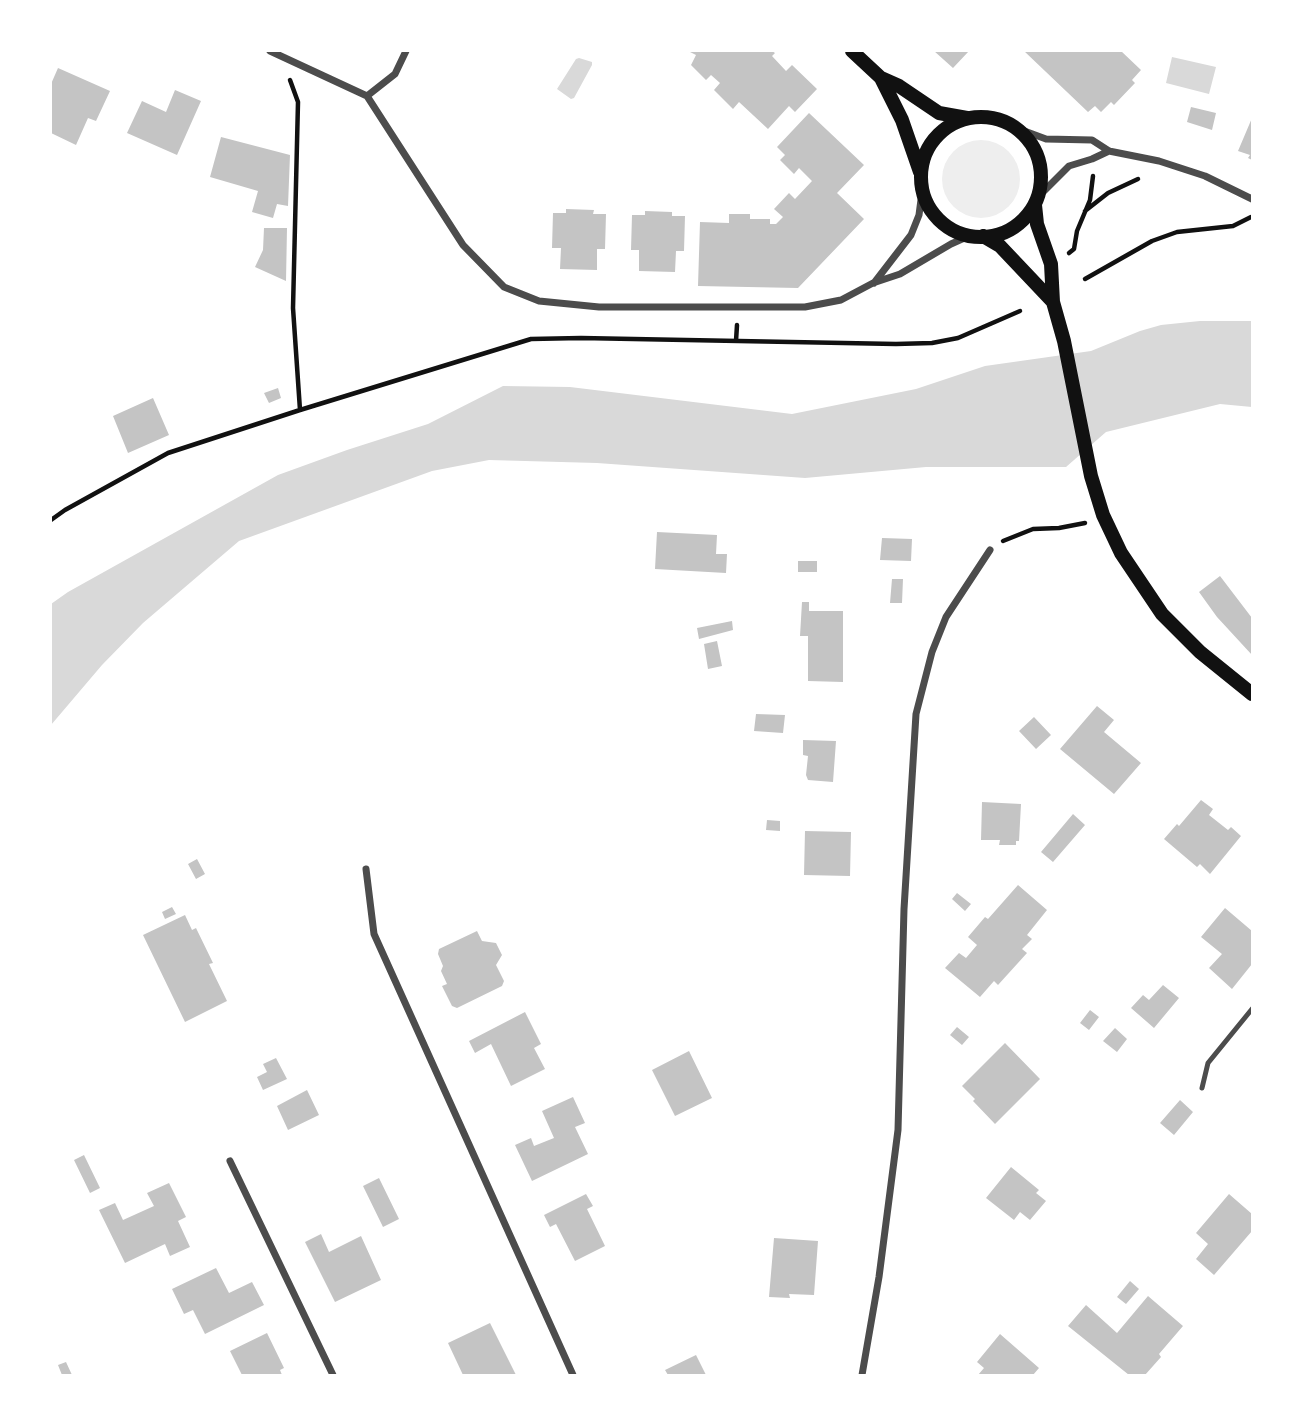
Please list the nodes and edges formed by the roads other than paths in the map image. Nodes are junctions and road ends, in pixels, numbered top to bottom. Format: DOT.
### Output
graph roads {
  1 [pos="270,51"];
  2 [pos="406,51"];
  3 [pos="852,51"];
  4 [pos="282,53"];
  5 [pos="881,78"];
  6 [pos="367,96"];
  7 [pos="967,118"];
  8 [pos="1019,129"];
  9 [pos="1109,151"];
  10 [pos="921,173"];
  11 [pos="922,192"];
  12 [pos="1252,198"];
  13 [pos="1037,200"];
  14 [pos="977,236"];
  15 [pos="873,283"];
  16 [pos="1053,302"];
  17 [pos="990,550"];
  18 [pos="1252,694"];
  19 [pos="366,869"];
  20 [pos="1252,1009"];
  21 [pos="1202,1088"];
  22 [pos="230,1161"];
  23 [pos="333,1375"];
  24 [pos="573,1375"];
  25 [pos="862,1375"];
  1 -- 4 [label="street"];
  2 -- 6 [label="street"];
  3 -- 5 [label="main road"];
  4 -- 6 [label="street"];
  5 -- 7 [label="main road"];
  5 -- 10 [label="main road"];
  6 -- 15 [label="street"];
  7 -- 8 [label="main road"];
  7 -- 10 [label="main road"];
  8 -- 9 [label="street"];
  8 -- 13 [label="main road"];
  9 -- 12 [label="street"];
  9 -- 13 [label="street"];
  10 -- 11 [label="main road"];
  11 -- 14 [label="main road"];
  11 -- 15 [label="street"];
  13 -- 14 [label="main road"];
  13 -- 16 [label="main road"];
  14 -- 15 [label="street"];
  14 -- 16 [label="main road"];
  16 -- 18 [label="main road"];
  17 -- 25 [label="street"];
  19 -- 24 [label="street"];
  20 -- 21 [label="lane"];
  22 -- 23 [label="street"];
}
